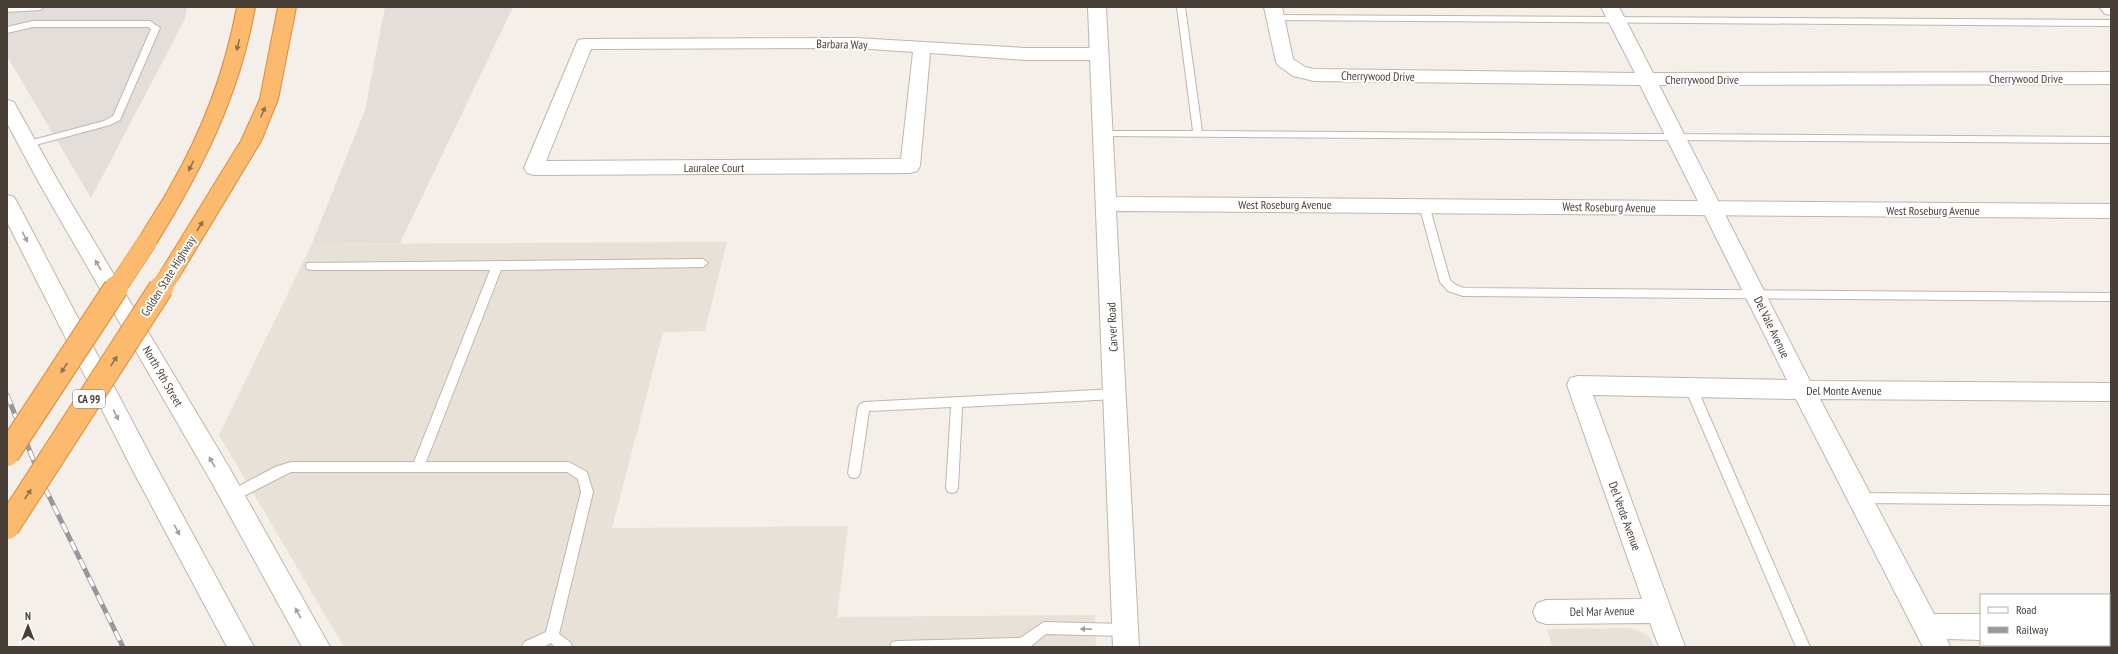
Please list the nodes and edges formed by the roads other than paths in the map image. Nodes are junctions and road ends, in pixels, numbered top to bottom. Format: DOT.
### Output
graph roads {
  1 [pos="40,7"];
  2 [pos="246,7"];
  3 [pos="287,7"];
  4 [pos="1097,7"];
  5 [pos="1181,7"];
  6 [pos="2108,7"];
  7 [pos="7,8"];
  8 [pos="2111,10"];
  9 [pos="1274,13"];
  10 [pos="1613,13"];
  11 [pos="2111,23"];
  12 [pos="7,30"];
  13 [pos="584,44"];
  14 [pos="922,48"];
  15 [pos="1099,54"];
  16 [pos="2111,78"];
  17 [pos="1646,79"];
  18 [pos="7,106"];
  19 [pos="1103,134"];
  20 [pos="1198,134"];
  21 [pos="1676,137"];
  22 [pos="2111,140"];
  23 [pos="28,144"];
  24 [pos="7,202"];
  25 [pos="1106,204"];
  26 [pos="1424,205"];
  27 [pos="1712,208"];
  28 [pos="2111,211"];
  29 [pos="703,263"];
  30 [pos="310,266"];
  31 [pos="498,266"];
  32 [pos="1756,294"];
  33 [pos="2111,297"];
  34 [pos="1578,385"];
  35 [pos="1691,388"];
  36 [pos="1803,390"];
  37 [pos="2111,392"];
  38 [pos="1115,394"];
  39 [pos="957,401"];
  40 [pos="7,454"];
  41 [pos="418,467"];
  42 [pos="854,473"];
  43 [pos="952,488"];
  44 [pos="232,496"];
  45 [pos="1860,498"];
  46 [pos="2111,500"];
  47 [pos="7,527"];
  48 [pos="1659,611"];
  49 [pos="1546,612"];
  50 [pos="1980,627"];
  51 [pos="552,636"];
  52 [pos="1932,637"];
  53 [pos="1126,638"];
  54 [pos="1024,645"];
  55 [pos="241,647"];
  56 [pos="317,647"];
  57 [pos="529,647"];
  58 [pos="566,647"];
  59 [pos="897,647"];
  60 [pos="1672,647"];
  61 [pos="1803,647"];
  1 -- 7 [label="lane"];
  2 -- 40 [label="highway, one-way, bridge"];
  47 -- 3 [label="highway, Golden State Highway / CA 99, one-way, bridge"];
  4 -- 15 [label="street, Carver Road"];
  5 -- 20 [label="lane"];
  6 -- 8 [label="street"];
  9 -- 10 [label="lane"];
  9 -- 17 [label="street, Cherrywood Drive"];
  10 -- 11 [label="lane"];
  10 -- 17 [label="street, Del Vale Avenue"];
  12 -- 23 [label="lane"];
  13 -- 14 [label="street, Barbara Way"];
  13 -- 14 [label="street, Lauralee Court"];
  14 -- 15 [label="street, Barbara Way"];
  15 -- 19 [label="street, Carver Road"];
  16 -- 17 [label="street, Cherrywood Drive"];
  17 -- 21 [label="street, Del Vale Avenue"];
  18 -- 23 [label="street, North 9th Street"];
  19 -- 20 [label="lane"];
  19 -- 25 [label="street, Carver Road"];
  20 -- 21 [label="lane"];
  21 -- 22 [label="lane"];
  21 -- 27 [label="street, Del Vale Avenue"];
  44 -- 23 [label="street, North 9th Street, one-way"];
  24 -- 55 [label="street, one-way"];
  25 -- 26 [label="street, West Roseburg Avenue"];
  25 -- 38 [label="street, Carver Road"];
  26 -- 27 [label="street, West Roseburg Avenue"];
  26 -- 32 [label="lane"];
  27 -- 28 [label="street, West Roseburg Avenue"];
  27 -- 32 [label="street, Del Vale Avenue"];
  29 -- 31 [label="lane"];
  30 -- 31 [label="lane"];
  31 -- 41 [label="lane"];
  32 -- 33 [label="lane"];
  32 -- 36 [label="street, Del Vale Avenue"];
  34 -- 35 [label="street, Del Monte Avenue"];
  34 -- 48 [label="street, Del Verde Avenue"];
  35 -- 36 [label="street, Del Monte Avenue"];
  35 -- 61 [label="lane"];
  36 -- 37 [label="street, Del Monte Avenue"];
  36 -- 45 [label="street, Del Vale Avenue"];
  38 -- 39 [label="lane"];
  38 -- 53 [label="street, Carver Road"];
  39 -- 42 [label="lane"];
  39 -- 43 [label="lane"];
  41 -- 44 [label="lane"];
  41 -- 51 [label="lane"];
  56 -- 44 [label="street, North 9th Street, one-way"];
  45 -- 46 [label="lane"];
  45 -- 52 [label="street, Del Vale Avenue"];
  48 -- 49 [label="street, Del Mar Avenue"];
  48 -- 60 [label="street, Del Verde Avenue"];
  50 -- 52 [label="street"];
  51 -- 57 [label="lane"];
  51 -- 58 [label="lane"];
  53 -- 54 [label="lane, one-way"];
  54 -- 59 [label="lane"];
}
